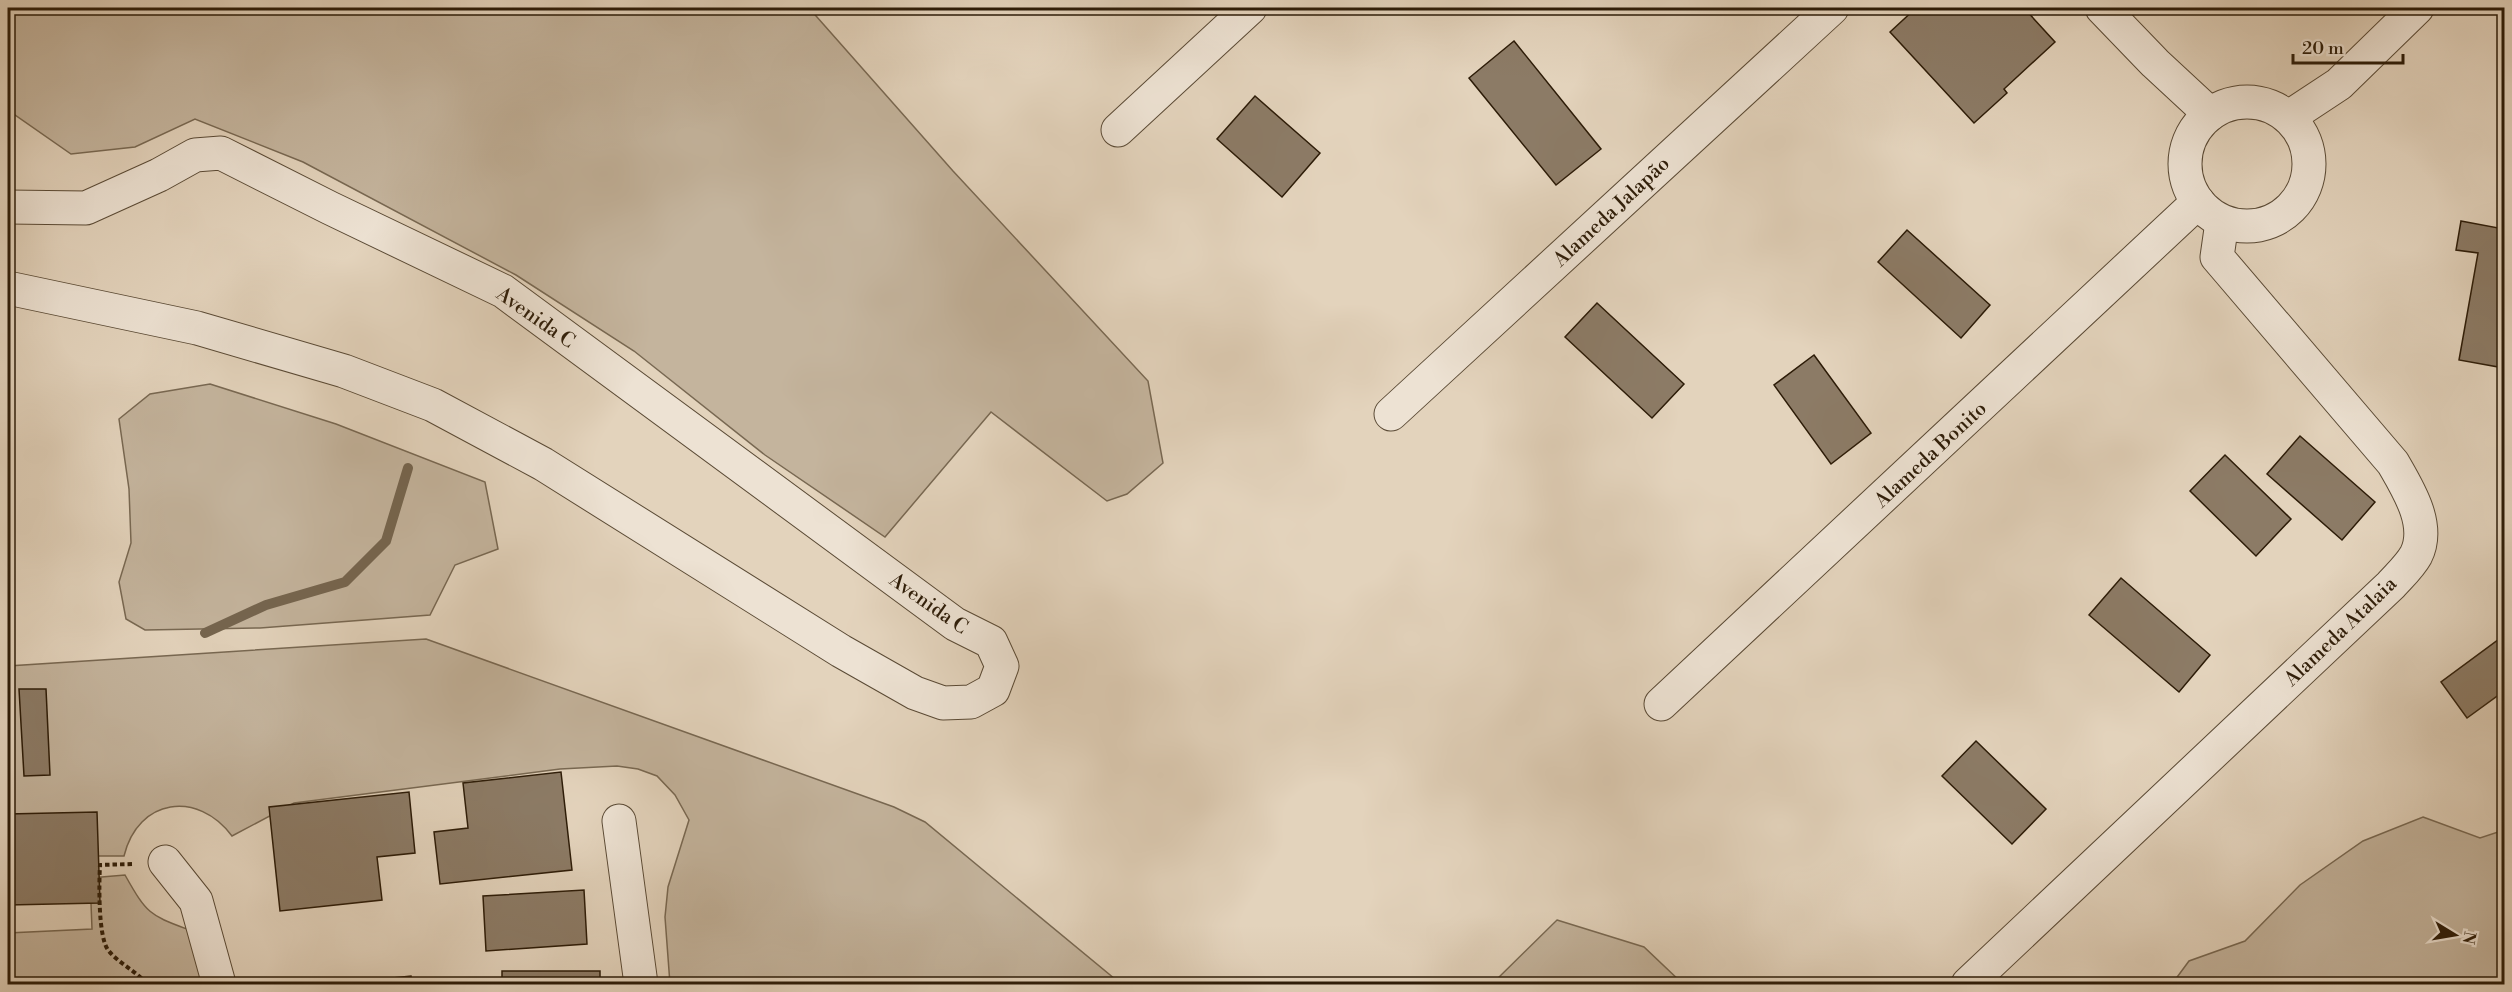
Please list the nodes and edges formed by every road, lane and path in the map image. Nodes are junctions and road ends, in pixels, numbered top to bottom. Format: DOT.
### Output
graph roads {
  1 [pos="1250,8"];
  2 [pos="1832,8"];
  3 [pos="2102,8"];
  4 [pos="2417,8"];
  5 [pos="2210,114"];
  6 [pos="2289,117"];
  7 [pos="1118,130"];
  8 [pos="8,207"];
  9 [pos="2210,212"];
  10 [pos="8,288"];
  11 [pos="1391,414"];
  12 [pos="1661,705"];
  13 [pos="620,821"];
  14 [pos="165,862"];
  15 [pos="147,984"];
  16 [pos="219,984"];
  17 [pos="641,984"];
  18 [pos="1968,984"];
  1 -- 7 [label="street"];
  2 -- 11 [label="street, Alameda Jalapão"];
  3 -- 5 [label="street"];
  4 -- 6 [label="street"];
  5 -- 6 [label="street"];
  5 -- 9 [label="street"];
  6 -- 9 [label="street"];
  8 -- 10 [label="street, Avenida C"];
  9 -- 12 [label="street, Alameda Bonito"];
  9 -- 18 [label="street, Alameda Atalaia"];
  13 -- 17 [label="street"];
  14 -- 15 [label="path"];
  14 -- 16 [label="street"];
}
